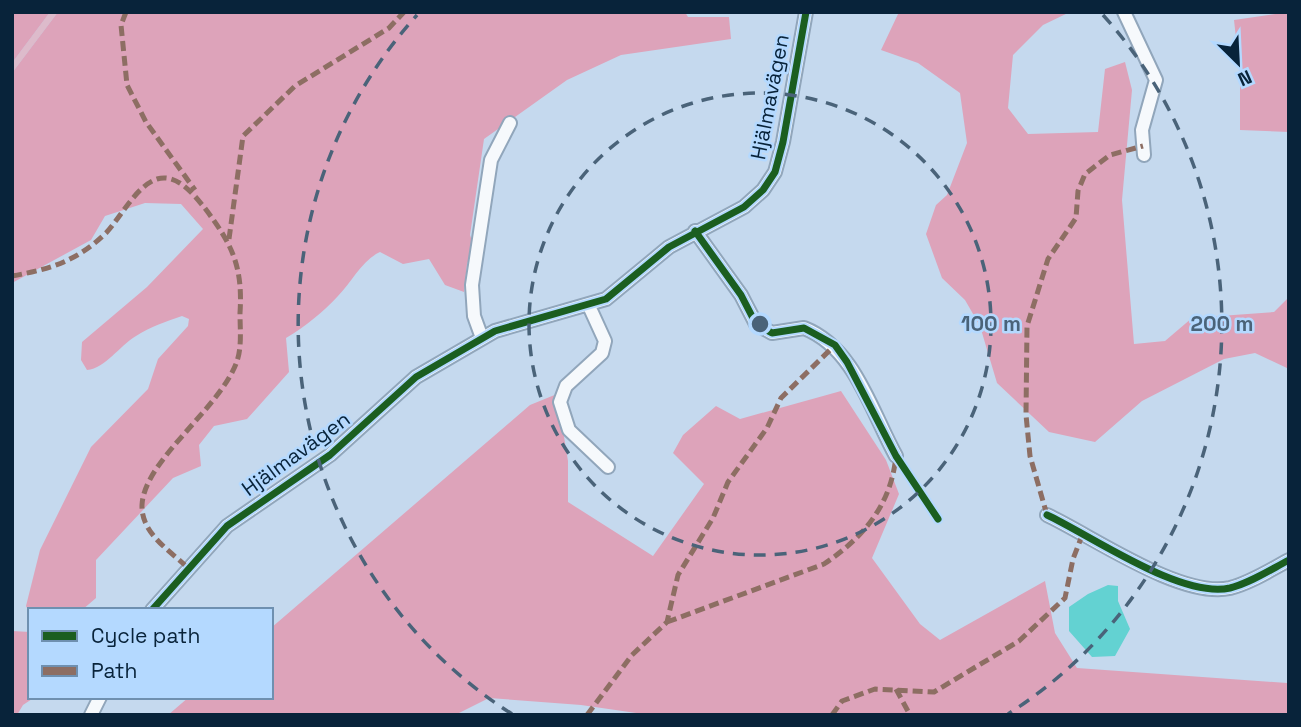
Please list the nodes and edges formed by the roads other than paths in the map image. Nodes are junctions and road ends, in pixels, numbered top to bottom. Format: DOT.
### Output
graph roads {
  1 [pos="806,12"];
  2 [pos="1124,12"];
  3 [pos="510,123"];
  4 [pos="1144,155"];
  5 [pos="695,231"];
  6 [pos="589,306"];
  7 [pos="482,338"];
  8 [pos="896,456"];
  9 [pos="608,467"];
  10 [pos="1047,515"];
  11 [pos="1289,560"];
  12 [pos="154,608"];
  13 [pos="99,699"];
  14 [pos="91,715"];
  1 -- 5 [label="street, Hjälmavägen"];
  2 -- 4 [label="street"];
  3 -- 7 [label="street"];
  5 -- 6 [label="street, Hjälmavägen"];
  5 -- 8 [label="street"];
  6 -- 7 [label="street, Hjälmavägen"];
  6 -- 9 [label="street"];
  7 -- 12 [label="street, Hjälmavägen"];
  10 -- 11 [label="street"];
  13 -- 14 [label="street"];
}
